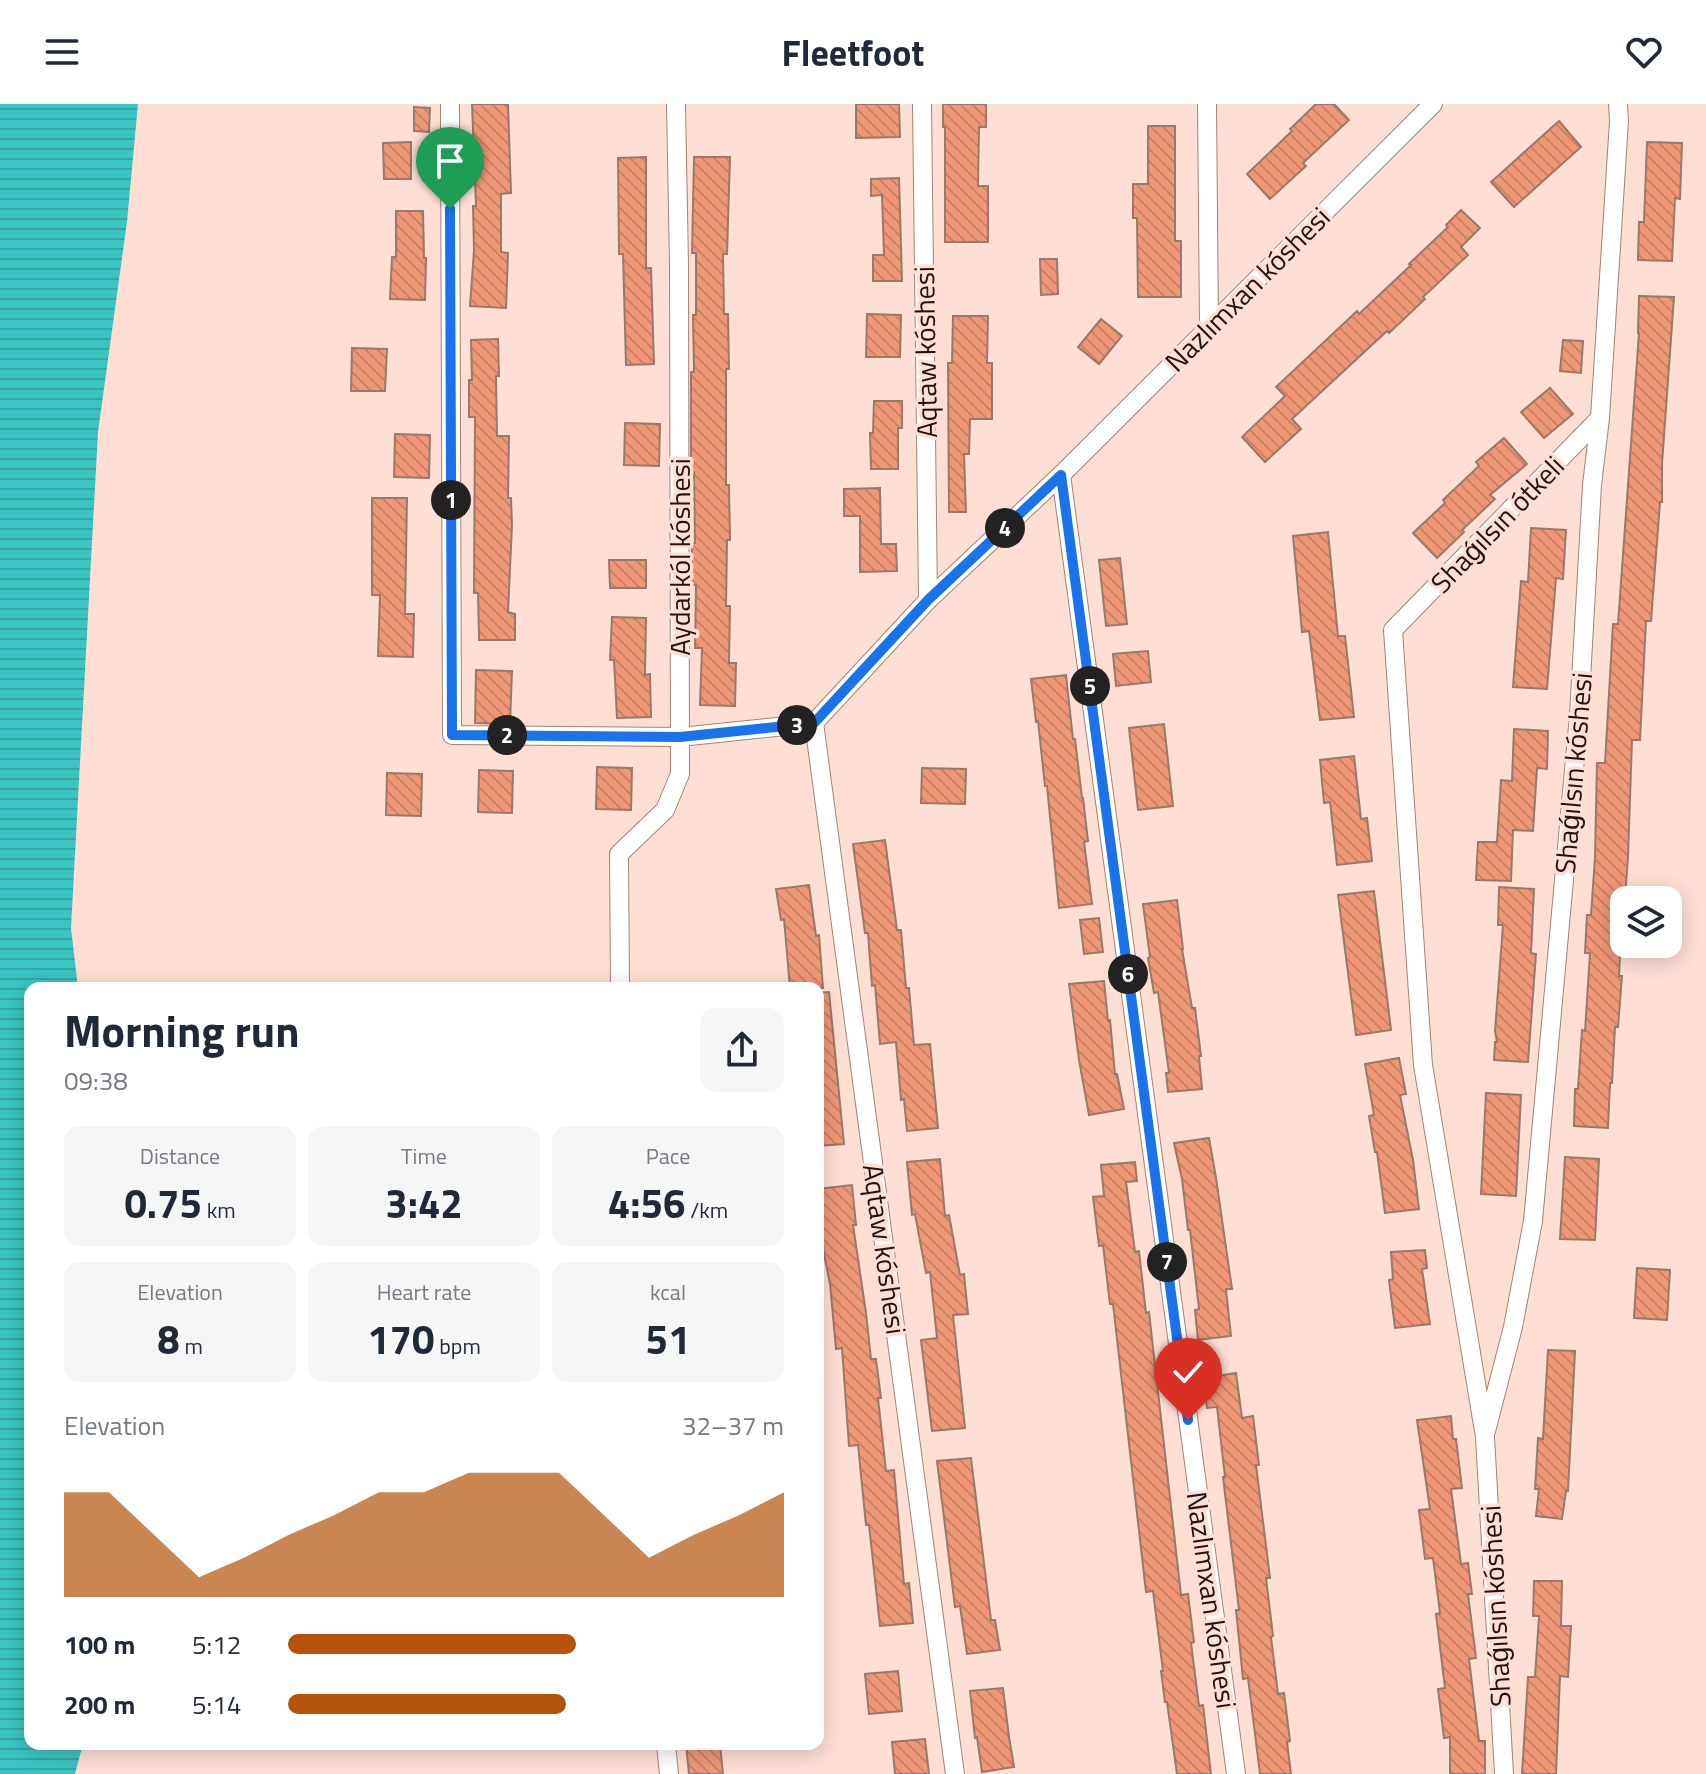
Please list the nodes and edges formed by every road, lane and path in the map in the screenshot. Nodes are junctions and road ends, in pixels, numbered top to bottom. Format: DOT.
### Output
graph roads {
  1 [pos="450,104"];
  2 [pos="676,104"];
  3 [pos="922,104"];
  4 [pos="1207,104"];
  5 [pos="1433,104"];
  6 [pos="1618,104"];
  7 [pos="1209,327"];
  8 [pos="1600,418"];
  9 [pos="1061,475"];
  10 [pos="928,600"];
  11 [pos="1393,630"];
  12 [pos="814,723"];
  13 [pos="680,737"];
  14 [pos="620,982"];
  15 [pos="1485,1437"];
  16 [pos="667,1750"];
  17 [pos="669,1774"];
  18 [pos="955,1774"];
  19 [pos="1236,1774"];
  20 [pos="1504,1774"];
  1 -- 13 [label="street"];
  2 -- 13 [label="street, Aydarkól kóshesi"];
  3 -- 10 [label="street, Aqtaw kóshesi"];
  4 -- 7 [label="street"];
  5 -- 7 [label="street, Nazlımxan kóshesi"];
  6 -- 8 [label="street, Shaǵılsın kóshesi"];
  7 -- 9 [label="street, Nazlımxan kóshesi"];
  8 -- 11 [label="street, Shaǵılsın ótkeli"];
  8 -- 15 [label="street, Shaǵılsın kóshesi"];
  9 -- 10 [label="street, Nazlımxan kóshesi"];
  9 -- 19 [label="street, Nazlımxan kóshesi"];
  10 -- 12 [label="street, Nazlımxan kóshesi"];
  11 -- 15 [label="street, Shaǵılsın kóshesi"];
  12 -- 13 [label="street"];
  12 -- 18 [label="street, Aqtaw kóshesi"];
  13 -- 14 [label="street, Aydarkól kóshesi"];
  15 -- 20 [label="street, Shaǵılsın kóshesi"];
  16 -- 17 [label="street"];
}
